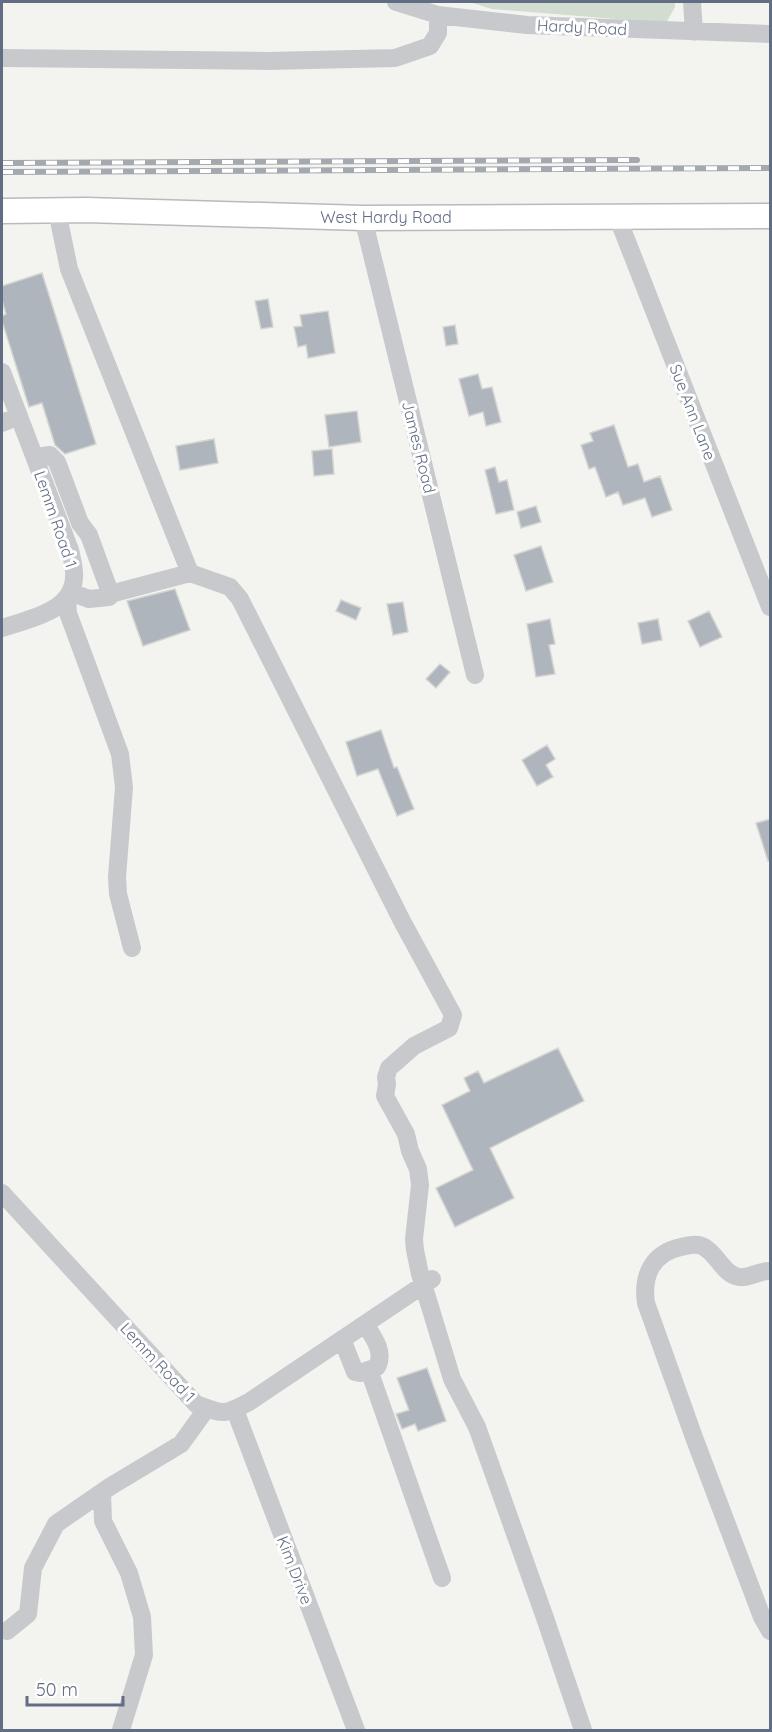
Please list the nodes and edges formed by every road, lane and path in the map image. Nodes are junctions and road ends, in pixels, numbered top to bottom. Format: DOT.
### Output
graph roads {
  1 [pos="396,2"];
  2 [pos="692,2"];
  3 [pos="438,15"];
  4 [pos="694,32"];
  5 [pos="771,34"];
  6 [pos="2,58"];
  7 [pos="57,210"];
  8 [pos="2,211"];
  9 [pos="616,216"];
  10 [pos="771,216"];
  11 [pos="363,218"];
  12 [pos="2,372"];
  13 [pos="19,416"];
  14 [pos="2,423"];
  15 [pos="36,461"];
  16 [pos="190,573"];
  17 [pos="69,595"];
  18 [pos="109,597"];
  19 [pos="771,608"];
  20 [pos="2,628"];
  21 [pos="475,675"];
  22 [pos="132,948"];
  23 [pos="2,1193"];
  24 [pos="771,1271"];
  25 [pos="429,1280"];
  26 [pos="365,1324"];
  27 [pos="342,1340"];
  28 [pos="369,1370"];
  29 [pos="207,1408"];
  30 [pos="235,1410"];
  31 [pos="102,1493"];
  32 [pos="442,1578"];
  33 [pos="7,1631"];
  34 [pos="771,1631"];
  35 [pos="121,1731"];
  36 [pos="356,1731"];
  37 [pos="583,1731"];
  1 -- 3 [label="street, Hardy Road"];
  2 -- 4 [label="street"];
  3 -- 4 [label="street, Hardy Road"];
  3 -- 6 [label="street"];
  4 -- 5 [label="street, Hardy Road"];
  7 -- 8 [label="main road, West Hardy Road"];
  7 -- 11 [label="main road, West Hardy Road"];
  7 -- 16 [label="street"];
  9 -- 10 [label="main road, West Hardy Road"];
  9 -- 11 [label="main road, West Hardy Road"];
  9 -- 19 [label="street, Sue Ann Lane"];
  11 -- 21 [label="street, James Road"];
  12 -- 13 [label="street, Lemm Road 1"];
  13 -- 14 [label="street"];
  13 -- 15 [label="street, Lemm Road 1"];
  15 -- 17 [label="street, Lemm Road 1"];
  15 -- 18 [label="street"];
  16 -- 18 [label="street"];
  16 -- 25 [label="street"];
  17 -- 18 [label="street"];
  17 -- 20 [label="street"];
  17 -- 22 [label="street, Lemm Road 1"];
  23 -- 29 [label="street, Lemm Road 1"];
  24 -- 34 [label="street"];
  25 -- 26 [label="street"];
  25 -- 37 [label="street"];
  26 -- 27 [label="street"];
  26 -- 28 [label="street"];
  27 -- 28 [label="street"];
  27 -- 30 [label="street"];
  28 -- 32 [label="street"];
  29 -- 30 [label="street, Lemm Road 1"];
  29 -- 31 [label="street"];
  30 -- 36 [label="street, Kim Drive"];
  31 -- 33 [label="street"];
  31 -- 35 [label="street"];
}
